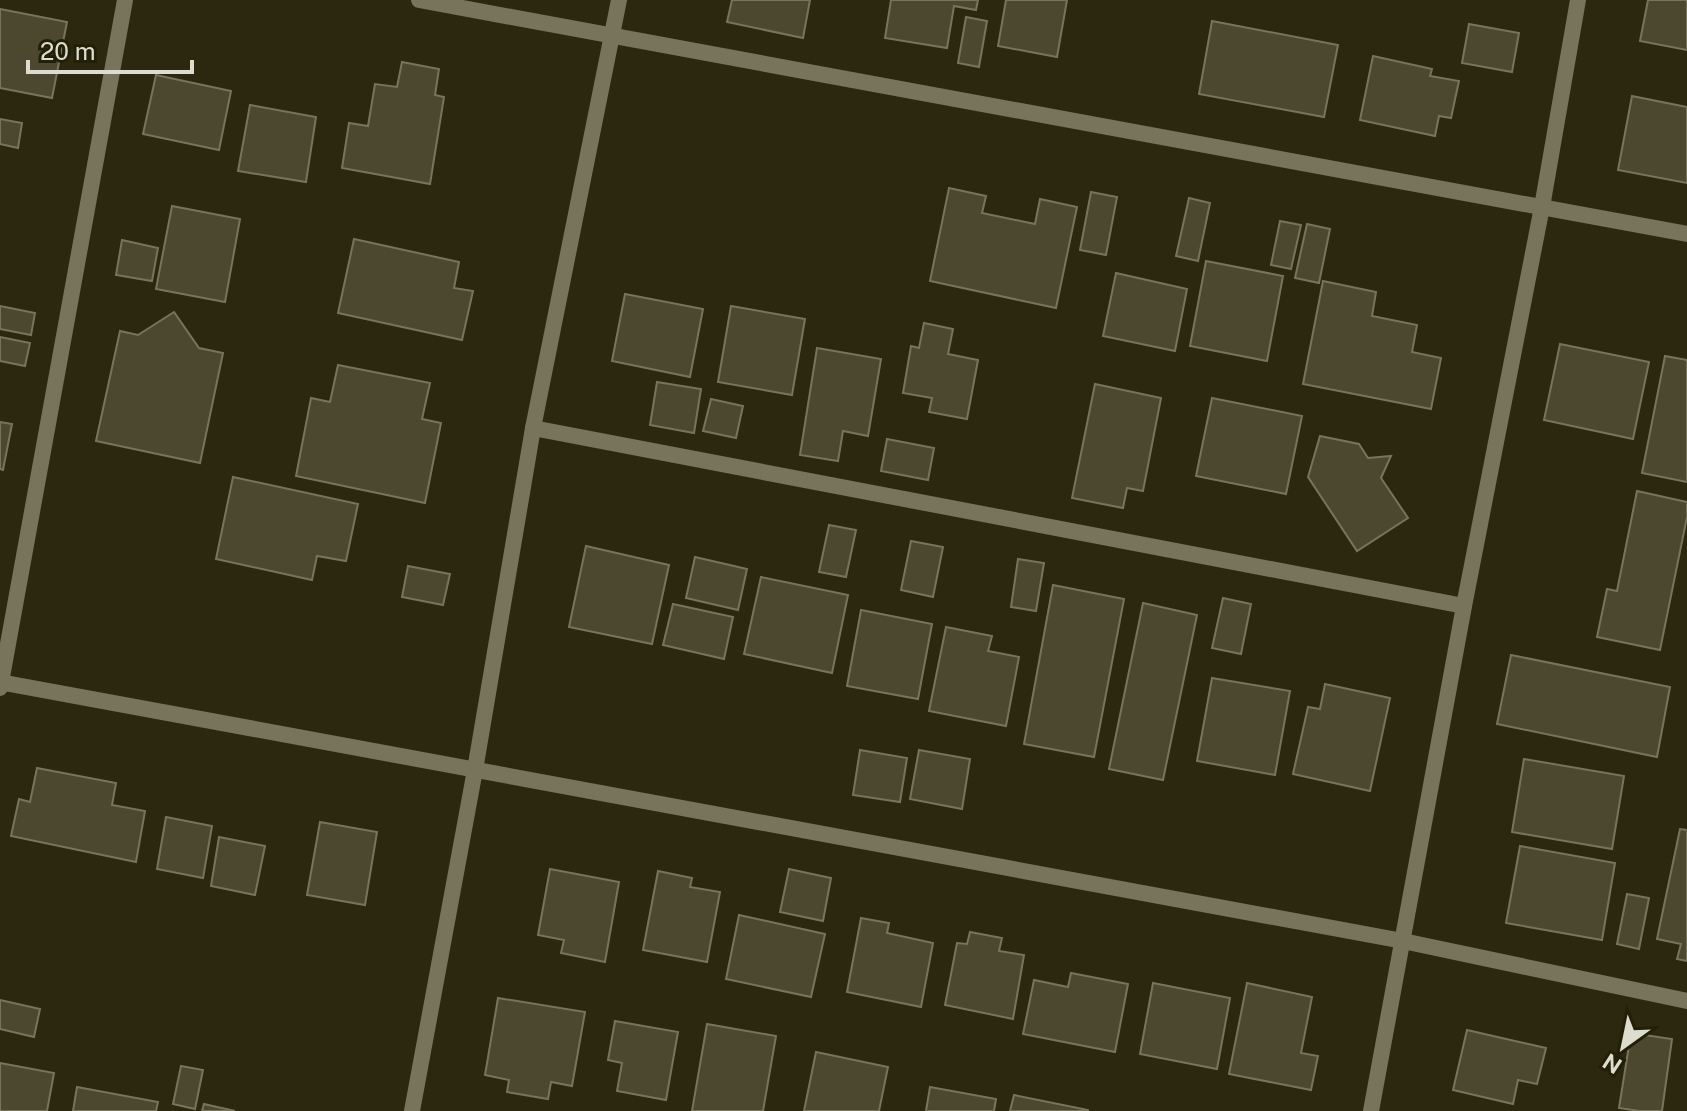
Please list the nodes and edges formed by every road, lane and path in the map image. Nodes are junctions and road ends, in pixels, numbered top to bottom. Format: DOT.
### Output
graph roads {
  1 [pos="125,0"];
  2 [pos="419,0"];
  3 [pos="619,0"];
  4 [pos="1578,0"];
  5 [pos="612,36"];
  6 [pos="1542,207"];
  7 [pos="1687,234"];
  8 [pos="533,428"];
  9 [pos="1464,606"];
  10 [pos="0,684"];
  11 [pos="475,770"];
  12 [pos="1403,941"];
  13 [pos="1687,1001"];
  14 [pos="412,1111"];
  15 [pos="1371,1111"];
  1 -- 10 [label="street"];
  2 -- 5 [label="street"];
  3 -- 5 [label="street"];
  4 -- 6 [label="street"];
  5 -- 6 [label="street"];
  5 -- 8 [label="street"];
  6 -- 7 [label="street"];
  6 -- 9 [label="street"];
  8 -- 9 [label="street"];
  8 -- 11 [label="street"];
  9 -- 12 [label="street"];
  10 -- 11 [label="street"];
  11 -- 12 [label="street"];
  11 -- 14 [label="street"];
  12 -- 13 [label="street"];
  12 -- 15 [label="street"];
}
